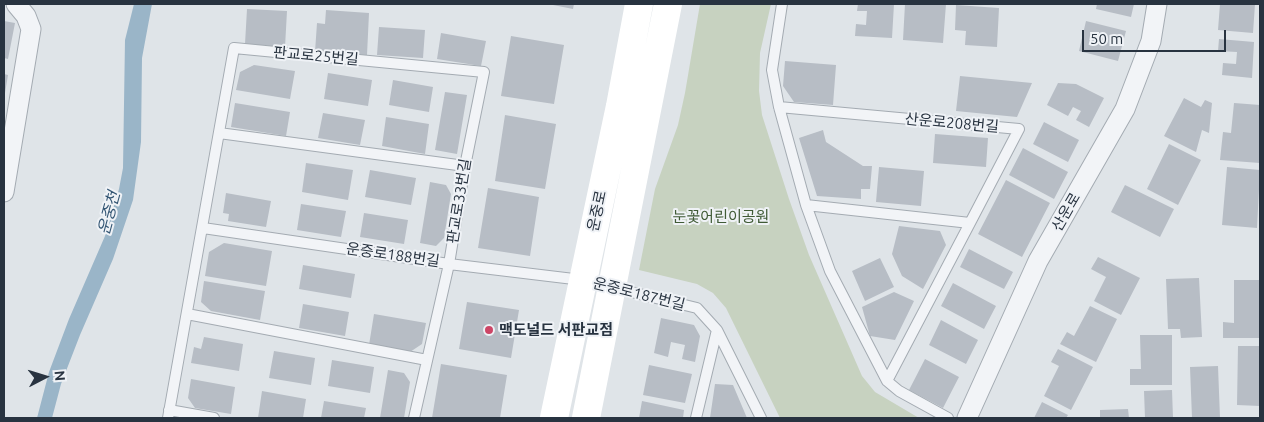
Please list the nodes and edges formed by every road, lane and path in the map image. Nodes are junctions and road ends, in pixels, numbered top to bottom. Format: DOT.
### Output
graph roads {
  1 [pos="639,4"];
  2 [pos="668,4"];
  3 [pos="782,4"];
  4 [pos="1157,4"];
  5 [pos="21,10"];
  6 [pos="484,72"];
  7 [pos="778,106"];
  8 [pos="219,133"];
  9 [pos="464,166"];
  10 [pos="4,192"];
  11 [pos="806,205"];
  12 [pos="970,224"];
  13 [pos="203,228"];
  14 [pos="449,264"];
  15 [pos="582,280"];
  16 [pos="612,288"];
  17 [pos="187,314"];
  18 [pos="717,330"];
  19 [pos="427,360"];
  20 [pos="886,381"];
  21 [pos="169,414"];
  22 [pos="214,418"];
  23 [pos="414,418"];
  24 [pos="554,418"];
  25 [pos="586,418"];
  26 [pos="696,418"];
  27 [pos="761,418"];
  28 [pos="948,418"];
  29 [pos="967,418"];
  1 -- 15 [label="main road, 운중로"];
  2 -- 16 [label="main road, 운중로"];
  3 -- 7 [label="lane"];
  4 -- 29 [label="street, 산운로"];
  5 -- 10 [label="street"];
  6 -- 8 [label="lane, 판교로25번길"];
  6 -- 9 [label="lane, 판교로33번길"];
  7 -- 11 [label="lane"];
  7 -- 12 [label="lane, 산운로208번길"];
  8 -- 9 [label="lane"];
  8 -- 13 [label="lane, 판교로25번길"];
  9 -- 14 [label="lane, 판교로33번길"];
  11 -- 12 [label="lane"];
  11 -- 20 [label="lane"];
  12 -- 20 [label="lane, 산운로208번길"];
  13 -- 14 [label="lane, 운중로188번길"];
  13 -- 17 [label="lane, 판교로25번길"];
  14 -- 15 [label="lane, 운중로188번길"];
  14 -- 19 [label="lane, 판교로33번길"];
  15 -- 16 [label="lane, 운중로187번길"];
  15 -- 24 [label="main road, 운중로"];
  16 -- 18 [label="lane, 운중로187번길"];
  16 -- 25 [label="main road, 운중로"];
  17 -- 19 [label="lane"];
  17 -- 21 [label="lane, 판교로25번길"];
  18 -- 26 [label="lane"];
  18 -- 27 [label="lane, 운중로187번길"];
  19 -- 23 [label="lane, 판교로33번길"];
  20 -- 28 [label="lane"];
  21 -- 22 [label="lane, 판교로25번길"];
}
